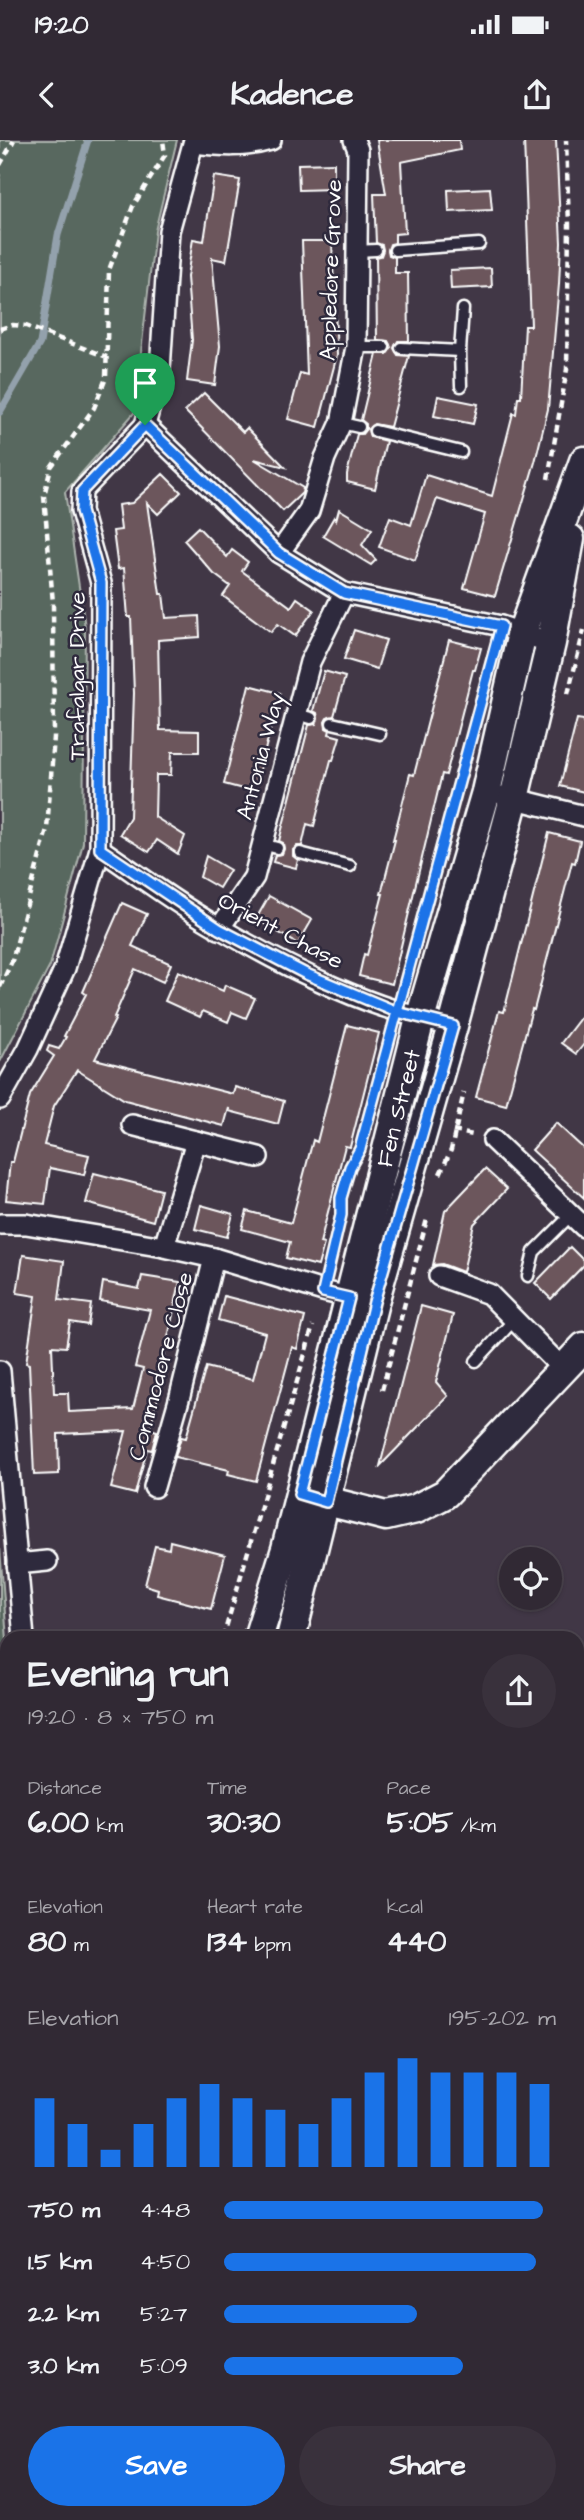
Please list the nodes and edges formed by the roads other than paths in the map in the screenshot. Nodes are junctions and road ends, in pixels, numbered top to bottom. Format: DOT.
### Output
graph roads {
  1 [pos="271,140"];
  2 [pos="354,140"];
  3 [pos="194,141"];
  4 [pos="479,244"];
  5 [pos="376,250"];
  6 [pos="395,250"];
  7 [pos="356,251"];
  8 [pos="463,309"];
  9 [pos="356,347"];
  10 [pos="384,347"];
  11 [pos="401,348"];
  12 [pos="460,351"];
  13 [pos="461,386"];
  14 [pos="145,425"];
  15 [pos="375,431"];
  16 [pos="461,452"];
  17 [pos="584,462"];
  18 [pos="279,553"];
  19 [pos="344,593"];
  20 [pos="522,633"];
  21 [pos="551,643"];
  22 [pos="332,723"];
  23 [pos="380,734"];
  24 [pos="486,792"];
  25 [pos="514,798"];
  26 [pos="584,816"];
  27 [pos="100,849"];
  28 [pos="300,853"];
  29 [pos="350,866"];
  30 [pos="219,929"];
  31 [pos="420,1019"];
  32 [pos="453,1026"];
  33 [pos="0,1099"];
  34 [pos="132,1125"];
  35 [pos="493,1140"];
  36 [pos="196,1141"];
  37 [pos="258,1157"];
  38 [pos="577,1221"];
  39 [pos="0,1224"];
  40 [pos="164,1247"];
  41 [pos="214,1258"];
  42 [pos="439,1276"];
  43 [pos="528,1276"];
  44 [pos="349,1297"];
  45 [pos="514,1320"];
  46 [pos="584,1347"];
  47 [pos="476,1361"];
  48 [pos="563,1369"];
  49 [pos="0,1371"];
  50 [pos="154,1486"];
  51 [pos="299,1494"];
  52 [pos="326,1502"];
  53 [pos="47,1561"];
  54 [pos="17,1563"];
  55 [pos="23,1631"];
  56 [pos="260,1631"];
  57 [pos="293,1631"];
  1 -- 3 [label="street"];
  2 -- 7 [label="street, Appledore Grove"];
  3 -- 14 [label="street, Trafalgar Drive"];
  4 -- 6 [label="lane"];
  5 -- 7 [label="lane"];
  7 -- 9 [label="street, Appledore Grove"];
  8 -- 12 [label="lane"];
  9 -- 10 [label="lane"];
  9 -- 18 [label="street, Appledore Grove"];
  11 -- 12 [label="lane"];
  12 -- 13 [label="lane"];
  14 -- 18 [label="street"];
  14 -- 27 [label="street, Trafalgar Drive"];
  15 -- 16 [label="lane"];
  17 -- 20 [label="street, Fen Street"];
  17 -- 21 [label="street, Fen Street"];
  18 -- 19 [label="street"];
  19 -- 20 [label="street"];
  19 -- 30 [label="street, Antonia Way"];
  20 -- 21 [label="street"];
  20 -- 24 [label="street, Fen Street"];
  21 -- 25 [label="street, Fen Street"];
  22 -- 23 [label="lane"];
  24 -- 25 [label="street"];
  24 -- 31 [label="street, Fen Street"];
  25 -- 26 [label="street"];
  25 -- 32 [label="street, Fen Street"];
  27 -- 30 [label="street, Orient Chase"];
  27 -- 33 [label="street, Trafalgar Drive"];
  28 -- 29 [label="lane"];
  30 -- 31 [label="street, Orient Chase"];
  31 -- 32 [label="street, Orient Chase"];
  31 -- 44 [label="street, Fen Street"];
  32 -- 44 [label="street, Fen Street"];
  34 -- 36 [label="street"];
  35 -- 38 [label="street"];
  36 -- 37 [label="street"];
  36 -- 40 [label="street, Commodore Close"];
  38 -- 43 [label="lane"];
  39 -- 40 [label="street, Commodore Close"];
  40 -- 41 [label="street, Commodore Close"];
  41 -- 44 [label="street, Commodore Close"];
  41 -- 50 [label="street, Commodore Close"];
  42 -- 45 [label="street"];
  44 -- 51 [label="street, Fen Street"];
  44 -- 52 [label="street, Fen Street"];
  45 -- 47 [label="lane"];
  45 -- 48 [label="street"];
  46 -- 48 [label="street"];
  48 -- 52 [label="street"];
  49 -- 54 [label="street"];
  51 -- 52 [label="street"];
  51 -- 56 [label="street, Fen Street"];
  52 -- 57 [label="street, Fen Street"];
  53 -- 54 [label="street"];
  54 -- 55 [label="street"];
}
